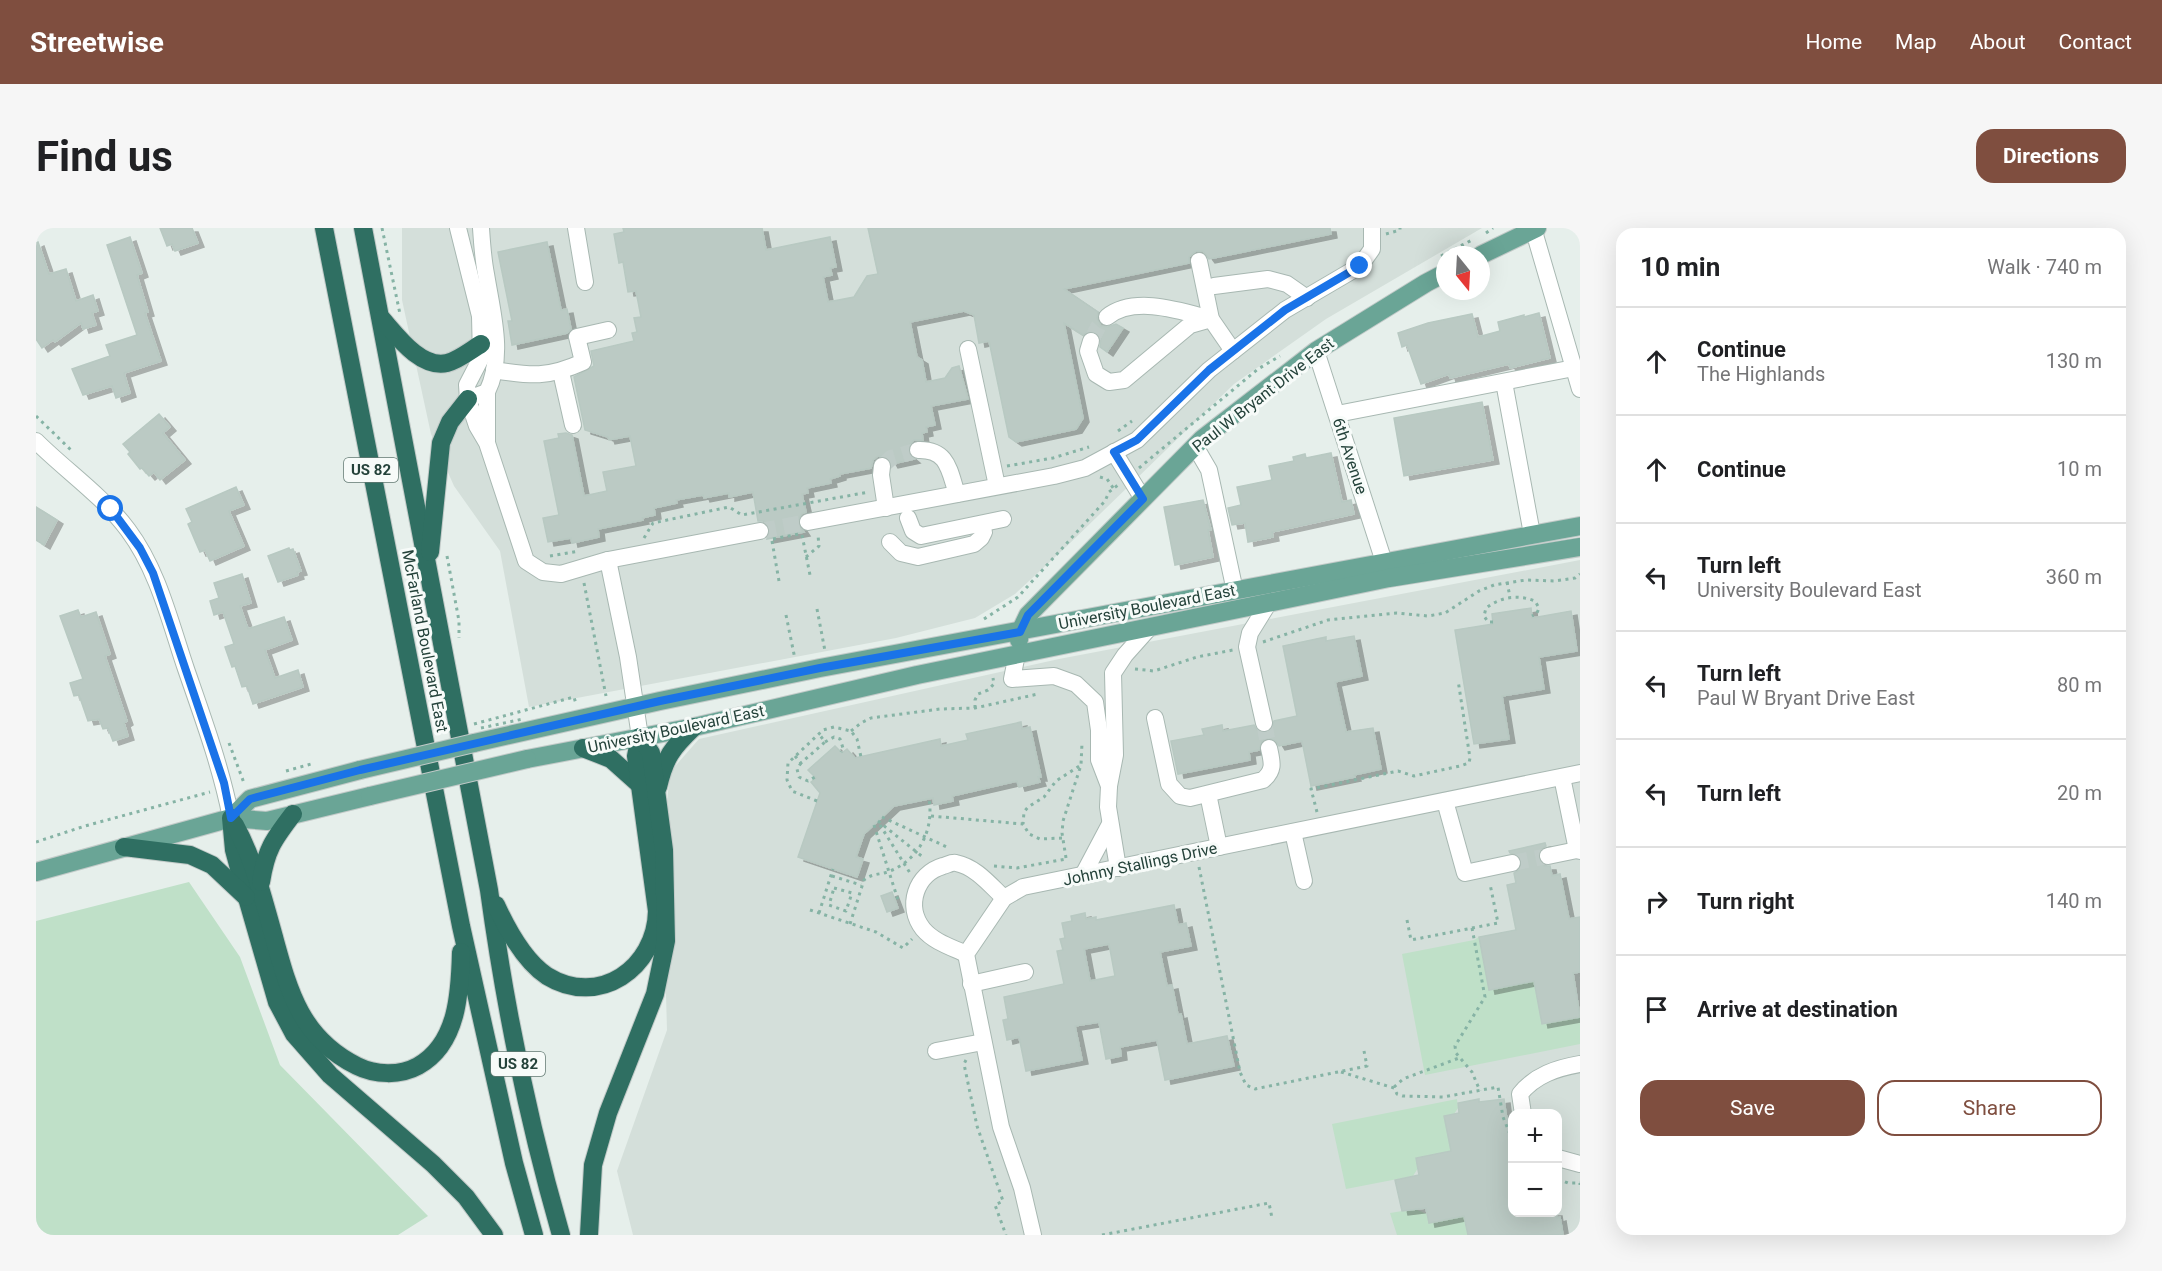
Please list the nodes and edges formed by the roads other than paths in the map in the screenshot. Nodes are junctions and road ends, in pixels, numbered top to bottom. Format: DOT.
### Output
graph roads {
  1 [pos="324,228"];
  2 [pos="363,228"];
  3 [pos="576,228"];
  4 [pos="1372,228"];
  5 [pos="1533,228"];
  6 [pos="486,229"];
  7 [pos="459,233"];
  8 [pos="1490,250"];
  9 [pos="1198,261"];
  10 [pos="1436,278"];
  11 [pos="585,282"];
  12 [pos="1214,286"];
  13 [pos="1307,297"];
  14 [pos="1107,317"];
  15 [pos="381,318"];
  16 [pos="1211,319"];
  17 [pos="608,330"];
  18 [pos="1090,340"];
  19 [pos="481,344"];
  20 [pos="968,349"];
  21 [pos="1233,351"];
  22 [pos="1316,351"];
  23 [pos="1574,368"];
  24 [pos="494,370"];
  25 [pos="561,372"];
  26 [pos="1504,382"];
  27 [pos="1580,389"];
  28 [pos="487,392"];
  29 [pos="468,399"];
  30 [pos="1337,414"];
  31 [pos="573,425"];
  32 [pos="36,441"];
  33 [pos="487,443"];
  34 [pos="1195,446"];
  35 [pos="918,450"];
  36 [pos="1114,452"];
  37 [pos="36,456"];
  38 [pos="60,465"];
  39 [pos="882,466"];
  40 [pos="997,486"];
  41 [pos="957,494"];
  42 [pos="1143,499"];
  43 [pos="886,508"];
  44 [pos="908,518"];
  45 [pos="1003,519"];
  46 [pos="1580,526"];
  47 [pos="809,529"];
  48 [pos="984,532"];
  49 [pos="1532,534"];
  50 [pos="766,535"];
  51 [pos="890,542"];
  52 [pos="1580,547"];
  53 [pos="608,560"];
  54 [pos="1384,562"];
  55 [pos="428,572"];
  56 [pos="1235,591"];
  57 [pos="1268,604"];
  58 [pos="1150,627"];
  59 [pos="1020,632"];
  60 [pos="1017,654"];
  61 [pos="635,706"];
  62 [pos="1155,718"];
  63 [pos="1264,723"];
  64 [pos="694,727"];
  65 [pos="640,737"];
  66 [pos="583,748"];
  67 [pos="1269,748"];
  68 [pos="1580,773"];
  69 [pos="1562,777"];
  70 [pos="639,784"];
  71 [pos="1109,786"];
  72 [pos="1208,794"];
  73 [pos="656,795"];
  74 [pos="1445,801"];
  75 [pos="293,814"];
  76 [pos="231,818"];
  77 [pos="1110,824"];
  78 [pos="1293,832"];
  79 [pos="124,847"];
  80 [pos="1219,848"];
  81 [pos="1578,850"];
  82 [pos="1548,856"];
  83 [pos="1512,863"];
  84 [pos="1118,868"];
  85 [pos="36,872"];
  86 [pos="1076,877"];
  87 [pos="1304,881"];
  88 [pos="489,890"];
  89 [pos="253,893"];
  90 [pos="1004,898"];
  91 [pos="461,926"];
  92 [pos="966,954"];
  93 [pos="1025,972"];
  94 [pos="971,984"];
  95 [pos="983,1042"];
  96 [pos="936,1051"];
  97 [pos="1580,1064"];
  98 [pos="1522,1109"];
  99 [pos="1562,1159"];
  100 [pos="1580,1164"];
  101 [pos="494,1235"];
  102 [pos="534,1235"];
  103 [pos="561,1235"];
  104 [pos="589,1235"];
  105 [pos="1033,1235"];
  1 -- 91 [label="highway, McFarland Boulevard East / US 82"];
  2 -- 15 [label="highway, McFarland Boulevard East / US 82"];
  3 -- 11 [label="street"];
  4 -- 13 [label="street"];
  5 -- 8 [label="main road"];
  5 -- 23 [label="street"];
  6 -- 7 [label="street"];
  6 -- 24 [label="street"];
  7 -- 19 [label="street"];
  9 -- 16 [label="street"];
  10 -- 22 [label="main road, Paul W Bryant Drive East"];
  12 -- 13 [label="street"];
  13 -- 21 [label="street"];
  14 -- 16 [label="street"];
  15 -- 19 [label="highway"];
  15 -- 55 [label="highway, McFarland Boulevard East / US 82"];
  16 -- 18 [label="street"];
  16 -- 21 [label="street"];
  17 -- 25 [label="street"];
  19 -- 29 [label="street"];
  20 -- 40 [label="street"];
  21 -- 36 [label="street"];
  22 -- 30 [label="street, 6th Avenue"];
  22 -- 34 [label="main road, Paul W Bryant Drive East"];
  23 -- 26 [label="street"];
  23 -- 27 [label="street"];
  24 -- 25 [label="street"];
  24 -- 28 [label="street"];
  25 -- 31 [label="street"];
  26 -- 30 [label="street"];
  26 -- 49 [label="street"];
  28 -- 29 [label="street"];
  28 -- 33 [label="street"];
  29 -- 33 [label="street"];
  29 -- 55 [label="highway"];
  30 -- 54 [label="street, 6th Avenue"];
  32 -- 38 [label="street"];
  33 -- 53 [label="street"];
  34 -- 42 [label="main road, Paul W Bryant Drive East"];
  34 -- 56 [label="street"];
  35 -- 41 [label="street"];
  36 -- 40 [label="street"];
  36 -- 42 [label="street"];
  37 -- 38 [label="street"];
  38 -- 76 [label="street"];
  39 -- 43 [label="street"];
  40 -- 41 [label="street"];
  41 -- 43 [label="street"];
  42 -- 59 [label="main road, Paul W Bryant Drive East"];
  43 -- 47 [label="street"];
  44 -- 45 [label="street"];
  46 -- 49 [label="main road, University Boulevard East"];
  48 -- 51 [label="street"];
  49 -- 54 [label="main road, University Boulevard East"];
  50 -- 53 [label="street"];
  52 -- 57 [label="main road, University Boulevard East"];
  53 -- 61 [label="street"];
  54 -- 56 [label="main road, University Boulevard East"];
  55 -- 88 [label="highway, McFarland Boulevard East / US 82"];
  56 -- 59 [label="main road, University Boulevard East"];
  57 -- 58 [label="main road, University Boulevard East"];
  57 -- 63 [label="street"];
  58 -- 60 [label="main road, University Boulevard East"];
  58 -- 71 [label="street"];
  59 -- 60 [label="main road, Paul W Bryant Drive East"];
  59 -- 61 [label="main road, University Boulevard East"];
  60 -- 64 [label="main road, University Boulevard East"];
  60 -- 71 [label="street"];
  61 -- 65 [label="street"];
  61 -- 76 [label="main road, University Boulevard East, bridge"];
  62 -- 72 [label="street"];
  64 -- 65 [label="main road, University Boulevard East"];
  64 -- 73 [label="highway"];
  65 -- 66 [label="main road, University Boulevard East"];
  65 -- 70 [label="highway"];
  65 -- 73 [label="highway"];
  66 -- 70 [label="highway"];
  66 -- 75 [label="main road, University Boulevard East, bridge"];
  67 -- 72 [label="street"];
  68 -- 69 [label="street, Johnny Stallings Drive"];
  69 -- 74 [label="street, Johnny Stallings Drive"];
  69 -- 81 [label="street"];
  70 -- 88 [label="highway"];
  71 -- 77 [label="street"];
  72 -- 80 [label="street"];
  73 -- 104 [label="highway"];
  74 -- 78 [label="street, Johnny Stallings Drive"];
  74 -- 83 [label="street"];
  75 -- 76 [label="main road, University Boulevard East"];
  75 -- 89 [label="highway"];
  76 -- 79 [label="main road, University Boulevard East"];
  76 -- 89 [label="highway"];
  77 -- 84 [label="street"];
  77 -- 86 [label="street"];
  78 -- 80 [label="street, Johnny Stallings Drive"];
  78 -- 87 [label="street"];
  79 -- 85 [label="main road, University Boulevard East"];
  79 -- 89 [label="highway"];
  80 -- 84 [label="street, Johnny Stallings Drive"];
  81 -- 82 [label="street"];
  84 -- 86 [label="street, Johnny Stallings Drive"];
  86 -- 90 [label="street, Johnny Stallings Drive"];
  88 -- 103 [label="highway, McFarland Boulevard East / US 82"];
  89 -- 91 [label="highway"];
  89 -- 101 [label="highway"];
  90 -- 92 [label="street"];
  90 -- 92 [label="street"];
  91 -- 102 [label="highway, McFarland Boulevard East / US 82"];
  92 -- 94 [label="street"];
  93 -- 94 [label="street"];
  94 -- 95 [label="street"];
  95 -- 96 [label="street"];
  95 -- 105 [label="street"];
  97 -- 98 [label="street"];
  99 -- 100 [label="street"];
}
